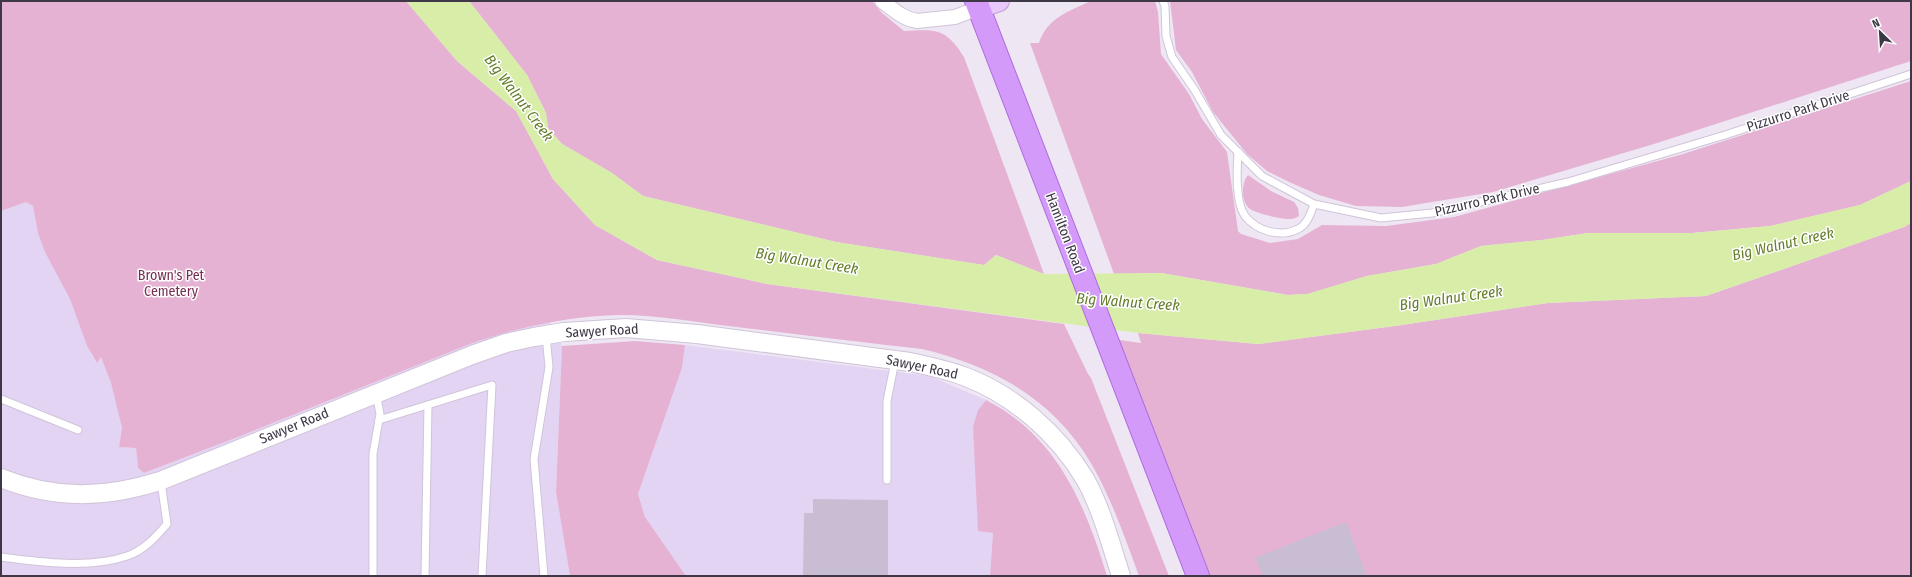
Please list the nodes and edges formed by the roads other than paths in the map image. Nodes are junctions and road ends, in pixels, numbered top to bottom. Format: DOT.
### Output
graph roads {
  1 [pos="882,1"];
  2 [pos="999,1"];
  3 [pos="1163,1"];
  4 [pos="978,5"];
  5 [pos="1911,74"];
  6 [pos="1238,152"];
  7 [pos="1314,204"];
  8 [pos="546,335"];
  9 [pos="895,360"];
  10 [pos="376,393"];
  11 [pos="1,399"];
  12 [pos="428,405"];
  13 [pos="379,420"];
  14 [pos="78,430"];
  15 [pos="1,478"];
  16 [pos="887,480"];
  17 [pos="160,481"];
  18 [pos="1,557"];
  19 [pos="373,576"];
  20 [pos="425,576"];
  21 [pos="482,576"];
  22 [pos="544,576"];
  23 [pos="1121,576"];
  24 [pos="1198,576"];
  1 -- 4 [label="street"];
  2 -- 4 [label="main road"];
  3 -- 6 [label="lane, Pizzurro Park Drive"];
  4 -- 24 [label="main road, Hamilton Road"];
  5 -- 7 [label="lane, Pizzurro Park Drive"];
  6 -- 7 [label="lane, Pizzurro Park Drive"];
  6 -- 7 [label="lane"];
  8 -- 9 [label="street, Sawyer Road"];
  8 -- 10 [label="street, Sawyer Road"];
  8 -- 22 [label="lane"];
  9 -- 16 [label="lane"];
  9 -- 23 [label="street, Sawyer Road"];
  10 -- 13 [label="lane"];
  10 -- 17 [label="street, Sawyer Road"];
  11 -- 14 [label="lane"];
  12 -- 13 [label="lane"];
  12 -- 20 [label="lane"];
  12 -- 21 [label="lane"];
  13 -- 19 [label="lane"];
  15 -- 17 [label="street, Sawyer Road"];
  17 -- 18 [label="lane"];
}
